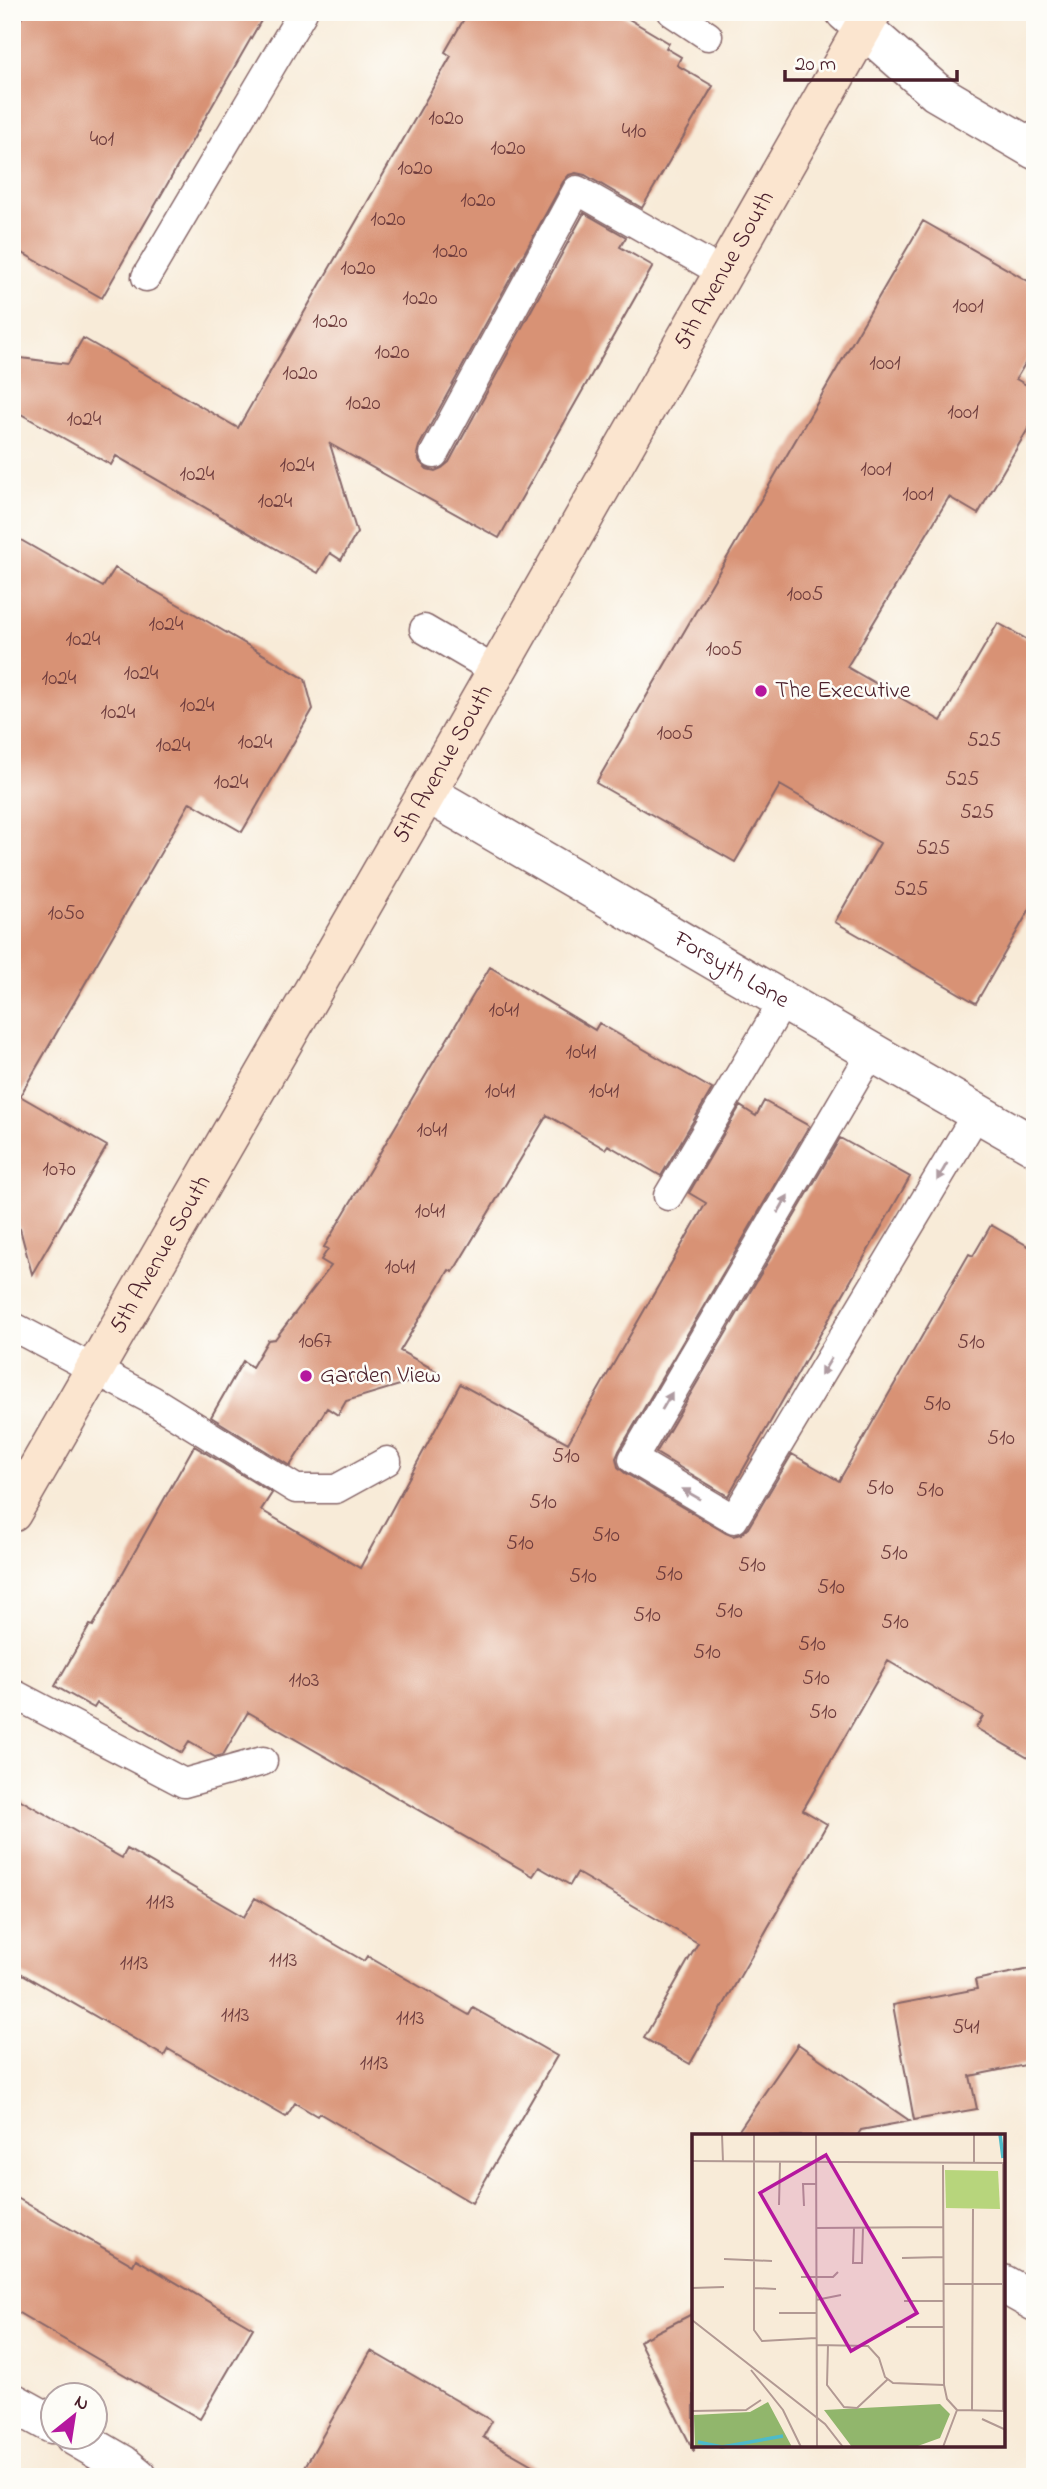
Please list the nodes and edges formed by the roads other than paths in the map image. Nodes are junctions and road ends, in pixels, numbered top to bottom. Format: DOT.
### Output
graph roads {
  1 [pos="303,12"];
  2 [pos="672,12"];
  3 [pos="860,18"];
  4 [pos="708,37"];
  5 [pos="1035,150"];
  6 [pos="723,272"];
  7 [pos="146,277"];
  8 [pos="434,454"];
  9 [pos="424,629"];
  10 [pos="496,671"];
  11 [pos="427,793"];
  12 [pos="784,1000"];
  13 [pos="871,1053"];
  14 [pos="977,1113"];
  15 [pos="1035,1146"];
  16 [pos="668,1196"];
  17 [pos="12,1326"];
  18 [pos="96,1369"];
  19 [pos="387,1461"];
  20 [pos="12,1513"];
  21 [pos="12,1693"];
  22 [pos="263,1761"];
  23 [pos="1005,2285"];
  24 [pos="1035,2302"];
  25 [pos="12,2402"];
  26 [pos="38,2416"];
  27 [pos="97,2450"];
  28 [pos="138,2477"];
  1 -- 7 [label="lane"];
  2 -- 4 [label="lane"];
  3 -- 5 [label="street"];
  3 -- 6 [label="main road, 5th Avenue South"];
  6 -- 8 [label="lane"];
  6 -- 10 [label="main road, 5th Avenue South"];
  9 -- 10 [label="lane"];
  10 -- 11 [label="main road, 5th Avenue South"];
  11 -- 12 [label="street, Forsyth Lane"];
  11 -- 18 [label="main road, 5th Avenue South"];
  12 -- 13 [label="street, Forsyth Lane"];
  12 -- 16 [label="lane"];
  13 -- 14 [label="street, Forsyth Lane"];
  14 -- 13 [label="lane, one-way"];
  14 -- 15 [label="street, Forsyth Lane"];
  17 -- 18 [label="lane"];
  18 -- 19 [label="lane"];
  18 -- 20 [label="main road, 5th Avenue South"];
  21 -- 22 [label="lane"];
  23 -- 24 [label="street"];
  25 -- 26 [label="street"];
  27 -- 28 [label="street"];
}
